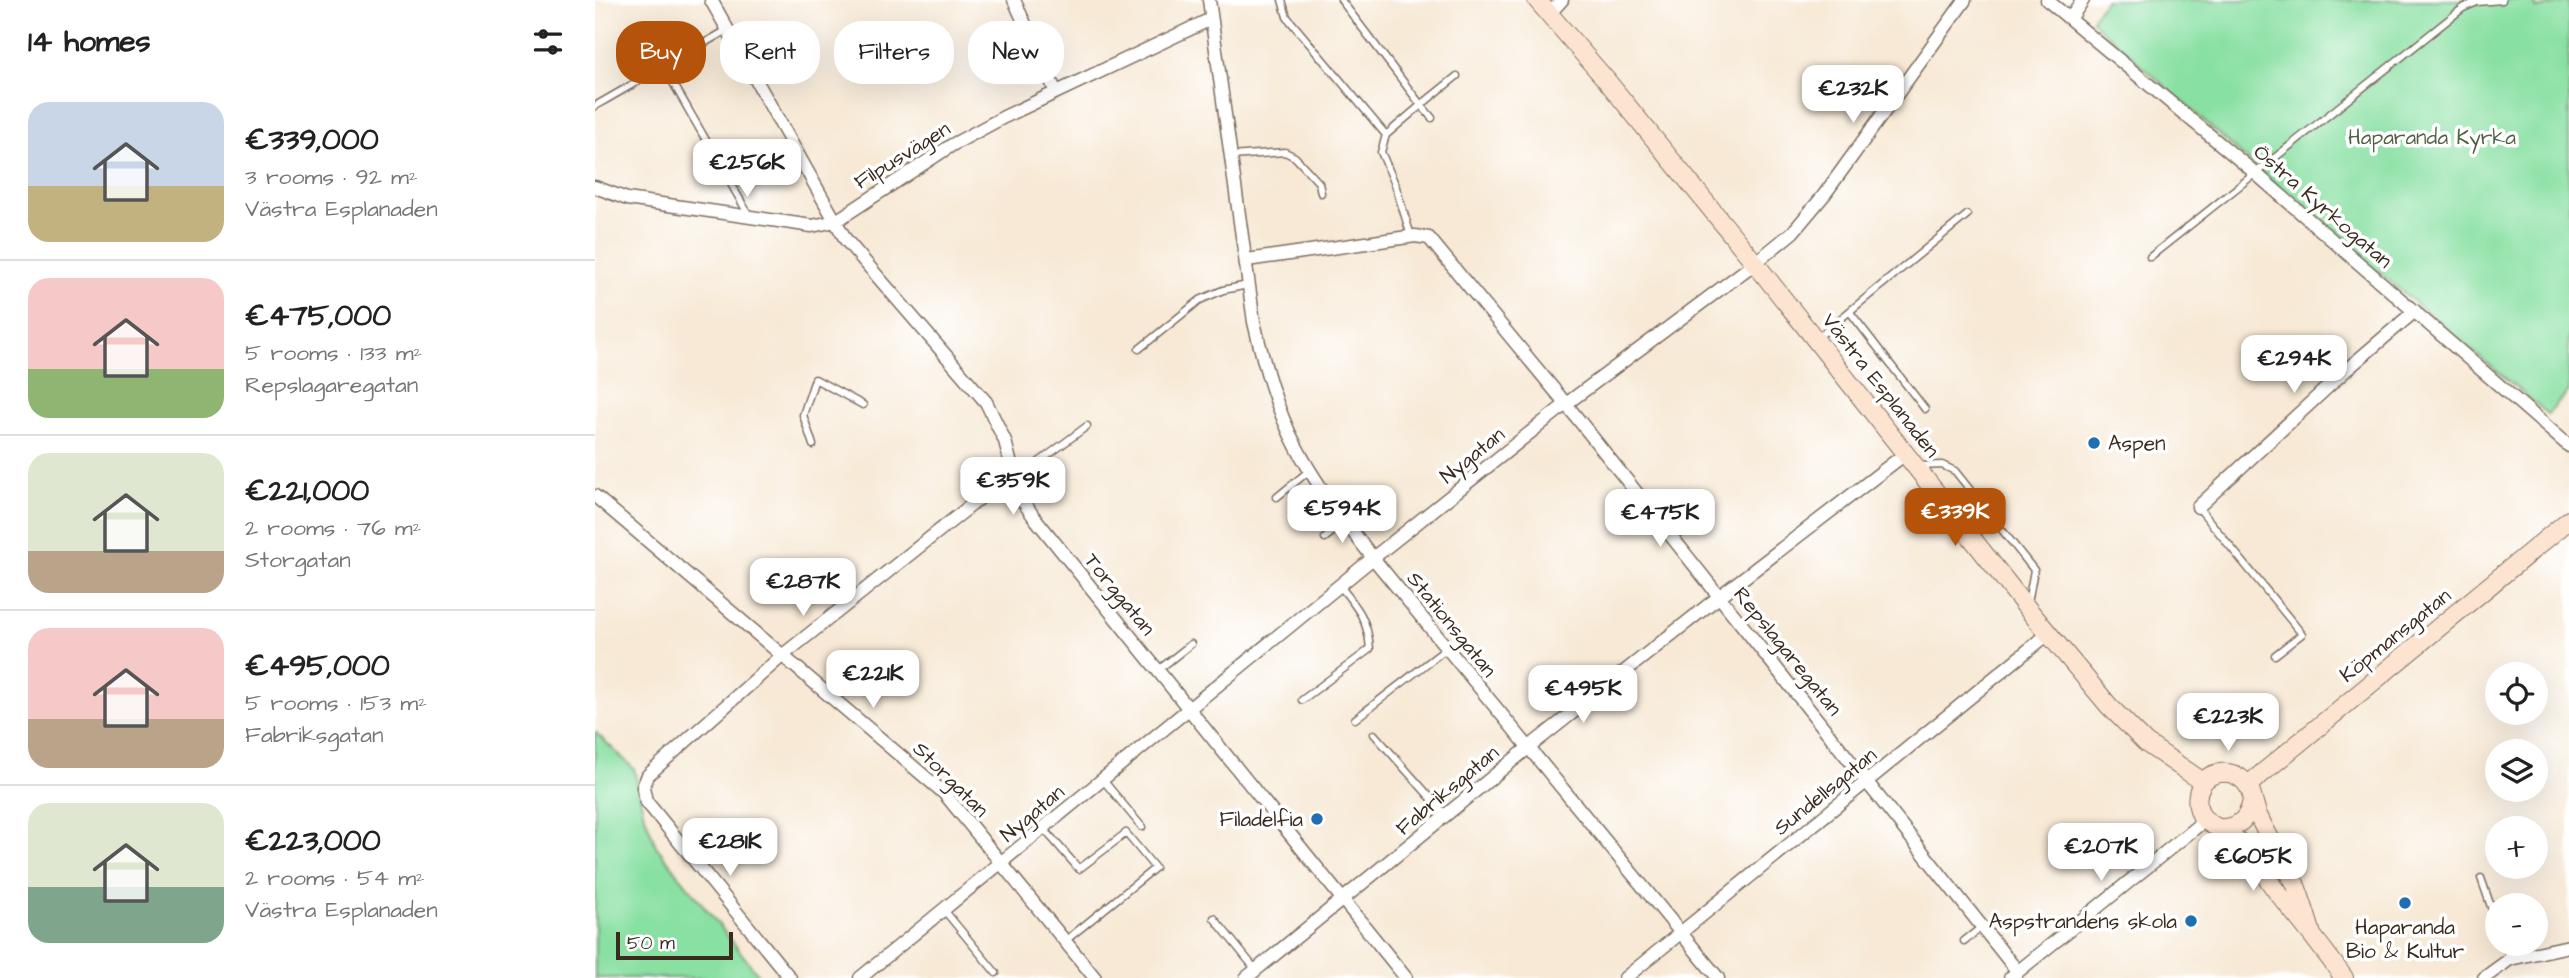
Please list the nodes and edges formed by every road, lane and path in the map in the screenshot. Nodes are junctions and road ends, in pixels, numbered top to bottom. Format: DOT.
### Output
graph roads {
  1 [pos="711,0"];
  2 [pos="1014,0"];
  3 [pos="1209,0"];
  4 [pos="1282,0"];
  5 [pos="1341,0"];
  6 [pos="1537,0"];
  7 [pos="1965,0"];
  8 [pos="2047,0"];
  9 [pos="2083,0"];
  10 [pos="2501,0"];
  11 [pos="1556,7"];
  12 [pos="1211,19"];
  13 [pos="2070,19"];
  14 [pos="723,21"];
  15 [pos="1457,76"];
  16 [pos="633,84"];
  17 [pos="674,84"];
  18 [pos="759,84"];
  19 [pos="1056,92"];
  20 [pos="1421,105"];
  21 [pos="595,106"];
  22 [pos="1432,118"];
  23 [pos="1386,135"];
  24 [pos="1232,156"];
  25 [pos="2254,172"];
  26 [pos="595,187"];
  27 [pos="1321,193"];
  28 [pos="1966,215"];
  29 [pos="750,217"];
  30 [pos="836,221"];
  31 [pos="1411,236"];
  32 [pos="2150,257"];
  33 [pos="1247,260"];
  34 [pos="1755,263"];
  35 [pos="1250,284"];
  36 [pos="2415,311"];
  37 [pos="1850,312"];
  38 [pos="1816,340"];
  39 [pos="1139,349"];
  40 [pos="1566,404"];
  41 [pos="863,405"];
  42 [pos="1924,408"];
  43 [pos="1087,426"];
  44 [pos="813,445"];
  45 [pos="2569,446"];
  46 [pos="1910,460"];
  47 [pos="1310,470"];
  48 [pos="1013,482"];
  49 [pos="595,496"];
  50 [pos="1277,497"];
  51 [pos="2198,507"];
  52 [pos="2569,520"];
  53 [pos="1345,522"];
  54 [pos="1325,538"];
  55 [pos="1374,558"];
  56 [pos="1340,586"];
  57 [pos="1720,596"];
  58 [pos="2027,608"];
  59 [pos="2048,634"];
  60 [pos="1191,644"];
  61 [pos="1447,648"];
  62 [pos="783,655"];
  63 [pos="2275,655"];
  64 [pos="1157,671"];
  65 [pos="1302,700"];
  66 [pos="1188,710"];
  67 [pos="1355,719"];
  68 [pos="1374,734"];
  69 [pos="1528,748"];
  70 [pos="1103,780"];
  71 [pos="1868,781"];
  72 [pos="2203,782"];
  73 [pos="2250,792"];
  74 [pos="1446,816"];
  75 [pos="2213,824"];
  76 [pos="1142,827"];
  77 [pos="1044,829"];
  78 [pos="1002,863"];
  79 [pos="2481,878"];
  80 [pos="2486,893"];
  81 [pos="1342,902"];
  82 [pos="944,910"];
  83 [pos="1214,918"];
  84 [pos="1983,926"];
  85 [pos="1681,932"];
  86 [pos="2312,932"];
  87 [pos="1065,941"];
  88 [pos="1965,941"];
  89 [pos="2569,946"];
  90 [pos="2509,956"];
  91 [pos="2510,959"];
  92 [pos="996,973"];
  93 [pos="1251,974"];
  94 [pos="2014,975"];
  95 [pos="790,978"];
  96 [pos="860,978"];
  97 [pos="1095,978"];
  98 [pos="1406,978"];
  99 [pos="1625,978"];
  100 [pos="1718,978"];
  101 [pos="2344,978"];
  102 [pos="2484,978"];
  1 -- 14 [label="street, Torggatan"];
  2 -- 19 [label="street"];
  3 -- 12 [label="street, Stationsgatan"];
  4 -- 23 [label="lane"];
  5 -- 20 [label="lane"];
  6 -- 11 [label="street, Västra Esplanaden"];
  7 -- 34 [label="street, Nygatan"];
  8 -- 13 [label="street, Östra Kyrkogatan"];
  9 -- 13 [label="street"];
  10 -- 25 [label="lane"];
  11 -- 34 [label="street, Västra Esplanaden"];
  12 -- 19 [label="street, Filpusvägen"];
  12 -- 24 [label="street, Stationsgatan"];
  13 -- 25 [label="street, Östra Kyrkogatan"];
  15 -- 20 [label="lane"];
  16 -- 21 [label="lane"];
  17 -- 29 [label="lane"];
  18 -- 30 [label="street, Torggatan"];
  19 -- 30 [label="street, Filpusvägen"];
  20 -- 22 [label="lane"];
  20 -- 23 [label="lane"];
  23 -- 31 [label="lane"];
  24 -- 27 [label="lane"];
  24 -- 33 [label="street, Stationsgatan"];
  25 -- 32 [label="lane"];
  25 -- 36 [label="street, Östra Kyrkogatan"];
  26 -- 29 [label="street, Filpusvägen"];
  28 -- 37 [label="lane"];
  29 -- 30 [label="street, Filpusvägen"];
  30 -- 48 [label="street, Torggatan"];
  31 -- 33 [label="street"];
  31 -- 40 [label="street, Repslagaregatan"];
  33 -- 35 [label="street, Stationsgatan"];
  34 -- 38 [label="street, Västra Esplanaden"];
  34 -- 40 [label="street, Nygatan"];
  35 -- 39 [label="lane"];
  35 -- 47 [label="street, Stationsgatan"];
  36 -- 45 [label="street, Östra Kyrkogatan"];
  36 -- 51 [label="street"];
  37 -- 38 [label="lane"];
  37 -- 42 [label="lane"];
  38 -- 46 [label="street, Västra Esplanaden"];
  40 -- 55 [label="street, Nygatan"];
  40 -- 57 [label="street, Repslagaregatan"];
  41 -- 44 [label="lane"];
  43 -- 48 [label="lane"];
  46 -- 57 [label="street, Fabriksgatan"];
  46 -- 58 [label="street, Västra Esplanaden"];
  46 -- 58 [label="lane"];
  47 -- 50 [label="lane"];
  47 -- 53 [label="street, Stationsgatan"];
  48 -- 62 [label="street"];
  48 -- 64 [label="street, Torggatan"];
  49 -- 62 [label="street, Storgatan"];
  51 -- 63 [label="lane"];
  52 -- 73 [label="street, Köpmansgatan"];
  53 -- 54 [label="lane"];
  53 -- 55 [label="street, Stationsgatan"];
  55 -- 56 [label="street, Nygatan"];
  55 -- 61 [label="street, Stationsgatan"];
  56 -- 65 [label="lane"];
  56 -- 66 [label="street, Nygatan"];
  57 -- 69 [label="street, Fabriksgatan"];
  57 -- 71 [label="street, Repslagaregatan"];
  58 -- 59 [label="street, Västra Esplanaden"];
  59 -- 71 [label="street, Sundellsgatan"];
  59 -- 72 [label="street, Västra Esplanaden"];
  60 -- 64 [label="lane"];
  61 -- 67 [label="lane"];
  61 -- 69 [label="street, Stationsgatan"];
  62 -- 78 [label="street, Storgatan"];
  62 -- 95 [label="street"];
  64 -- 66 [label="street, Torggatan"];
  66 -- 70 [label="street, Nygatan"];
  66 -- 81 [label="street, Torggatan"];
  68 -- 74 [label="lane"];
  69 -- 74 [label="street, Fabriksgatan"];
  69 -- 85 [label="street, Stationsgatan"];
  70 -- 76 [label="lane"];
  70 -- 77 [label="street, Nygatan"];
  71 -- 84 [label="street, Repslagaregatan"];
  71 -- 85 [label="street, Sundellsgatan"];
  72 -- 73 [label="street"];
  72 -- 75 [label="street"];
  73 -- 75 [label="street"];
  73 -- 86 [label="street"];
  74 -- 81 [label="street, Fabriksgatan"];
  75 -- 86 [label="street"];
  75 -- 94 [label="street"];
  77 -- 78 [label="street, Nygatan"];
  77 -- 87 [label="lane"];
  78 -- 82 [label="street, Nygatan"];
  78 -- 87 [label="street, Storgatan"];
  79 -- 80 [label="lane"];
  81 -- 93 [label="street, Fabriksgatan"];
  81 -- 98 [label="street, Torggatan"];
  82 -- 92 [label="lane"];
  82 -- 96 [label="street, Nygatan"];
  83 -- 93 [label="lane"];
  84 -- 88 [label="lane"];
  84 -- 94 [label="street, Repslagaregatan"];
  85 -- 99 [label="street, Sundellsgatan"];
  85 -- 100 [label="street, Stationsgatan"];
  86 -- 101 [label="street"];
  87 -- 97 [label="street, Storgatan"];
  89 -- 91 [label="street"];
  90 -- 91 [label="lane"];
  91 -- 102 [label="street"];
}
